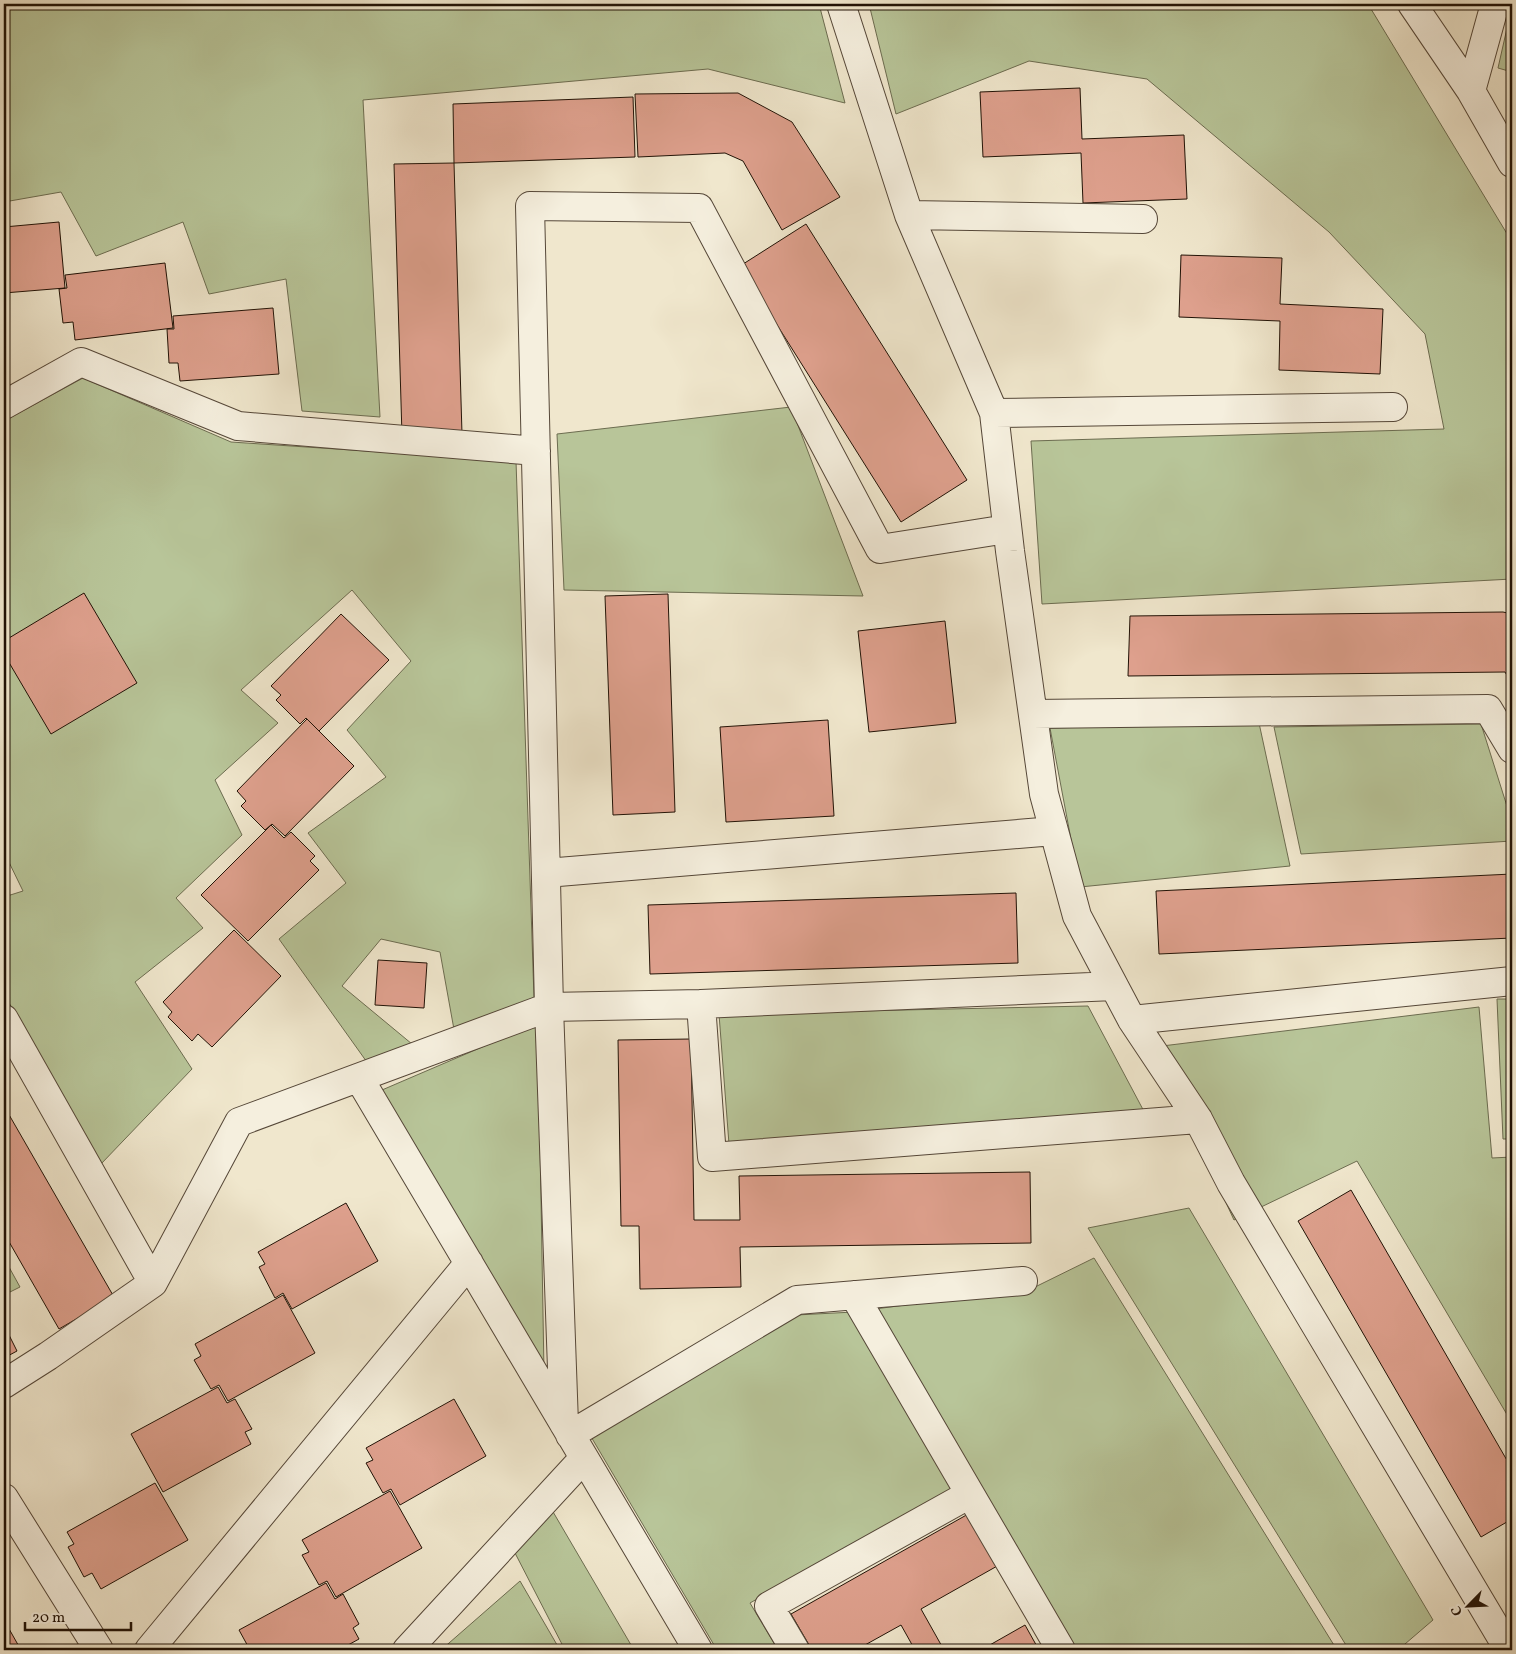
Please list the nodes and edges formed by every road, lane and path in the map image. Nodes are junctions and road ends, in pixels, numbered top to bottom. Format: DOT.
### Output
graph roads {
  1 [pos="841,4"];
  2 [pos="1412,4"];
  3 [pos="1495,4"];
  4 [pos="1471,91"];
  5 [pos="1512,163"];
  6 [pos="909,215"];
  7 [pos="1144,218"];
  8 [pos="4,405"];
  9 [pos="1393,407"];
  10 [pos="994,414"];
  11 [pos="536,451"];
  12 [pos="1007,529"];
  13 [pos="1033,714"];
  14 [pos="1512,749"];
  15 [pos="1054,831"];
  16 [pos="546,873"];
  17 [pos="1512,981"];
  18 [pos="1114,986"];
  19 [pos="701,1004"];
  20 [pos="549,1008"];
  21 [pos="4,1018"];
  22 [pos="1132,1020"];
  23 [pos="359,1078"];
  24 [pos="1198,1119"];
  25 [pos="469,1263"];
  26 [pos="1024,1281"];
  27 [pos="153,1284"];
  28 [pos="854,1295"];
  29 [pos="4,1384"];
  30 [pos="567,1429"];
  31 [pos="584,1458"];
  32 [pos="970,1494"];
  33 [pos="4,1498"];
  34 [pos="1510,1648"];
  35 [pos="99,1650"];
  36 [pos="150,1650"];
  37 [pos="407,1650"];
  38 [pos="698,1650"];
  39 [pos="795,1650"];
  40 [pos="1061,1650"];
  1 -- 6 [label="street"];
  2 -- 4 [label="street"];
  3 -- 4 [label="street"];
  4 -- 5 [label="street"];
  6 -- 7 [label="street"];
  6 -- 10 [label="street"];
  8 -- 11 [label="street"];
  9 -- 10 [label="street"];
  10 -- 12 [label="street"];
  11 -- 12 [label="street"];
  11 -- 16 [label="street"];
  12 -- 13 [label="street"];
  13 -- 14 [label="street"];
  13 -- 15 [label="street"];
  15 -- 16 [label="street"];
  15 -- 18 [label="street"];
  16 -- 20 [label="street"];
  17 -- 22 [label="street"];
  18 -- 19 [label="street"];
  18 -- 22 [label="street"];
  19 -- 20 [label="street"];
  19 -- 24 [label="street"];
  20 -- 23 [label="street"];
  20 -- 30 [label="street"];
  21 -- 27 [label="street"];
  22 -- 24 [label="street"];
  23 -- 25 [label="street"];
  23 -- 27 [label="street"];
  24 -- 34 [label="street"];
  25 -- 30 [label="street"];
  25 -- 36 [label="street"];
  26 -- 28 [label="street"];
  27 -- 29 [label="street"];
  28 -- 30 [label="street"];
  28 -- 32 [label="street"];
  30 -- 31 [label="street"];
  31 -- 37 [label="street"];
  31 -- 38 [label="street"];
  32 -- 39 [label="street"];
  32 -- 40 [label="street"];
  33 -- 35 [label="street"];
}
